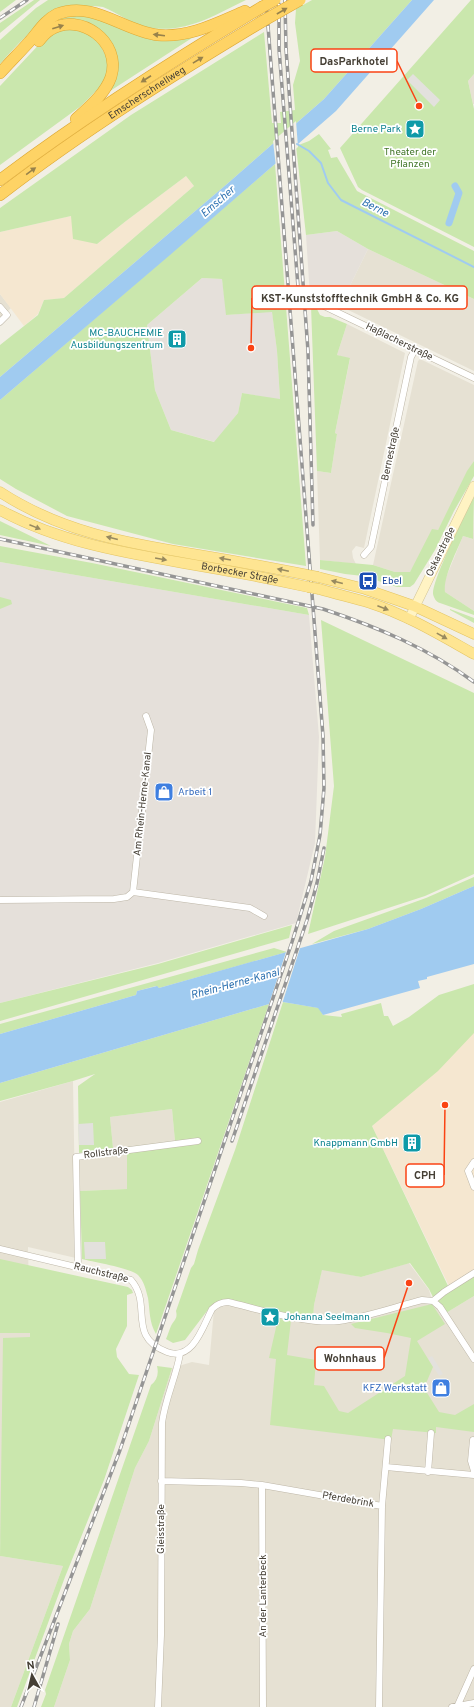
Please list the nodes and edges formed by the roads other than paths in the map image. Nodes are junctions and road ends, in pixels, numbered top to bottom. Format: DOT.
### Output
graph roads {
  1 [pos="275,0"];
  2 [pos="300,0"];
  3 [pos="264,3"];
  4 [pos="0,73"];
  5 [pos="0,82"];
  6 [pos="60,135"];
  7 [pos="0,180"];
  8 [pos="0,195"];
  9 [pos="324,306"];
  10 [pos="0,307"];
  11 [pos="0,322"];
  12 [pos="415,350"];
  13 [pos="474,378"];
  14 [pos="474,486"];
  15 [pos="0,492"];
  16 [pos="0,510"];
  17 [pos="364,555"];
  18 [pos="414,606"];
  19 [pos="409,619"];
  20 [pos="474,634"];
  21 [pos="474,654"];
  22 [pos="146,716"];
  23 [pos="133,892"];
  24 [pos="0,900"];
  25 [pos="264,916"];
  26 [pos="198,1141"];
  27 [pos="474,1162"];
  28 [pos="474,1187"];
  29 [pos="0,1249"];
  30 [pos="78,1268"];
  31 [pos="474,1272"];
  32 [pos="433,1301"];
  33 [pos="180,1354"];
  34 [pos="474,1359"];
  35 [pos="431,1433"];
  36 [pos="388,1439"];
  37 [pos="474,1440"];
  38 [pos="386,1467"];
  39 [pos="474,1471"];
  40 [pos="428,1472"];
  41 [pos="474,1475"];
  42 [pos="161,1481"];
  43 [pos="262,1485"];
  44 [pos="382,1506"];
  45 [pos="474,1669"];
  46 [pos="474,1703"];
  47 [pos="158,1707"];
  48 [pos="263,1707"];
  49 [pos="379,1707"];
  50 [pos="455,1707"];
  1 -- 3 [label="highway, bridge"];
  8 -- 2 [label="highway, Emscherschnellweg, one-way, bridge"];
  3 -- 4 [label="highway, one-way"];
  3 -- 6 [label="highway, one-way"];
  5 -- 6 [label="highway, one-way"];
  6 -- 7 [label="highway"];
  9 -- 12 [label="street, Haßlacherstraße"];
  10 -- 11 [label="street"];
  12 -- 13 [label="street, Haßlacherstraße"];
  12 -- 17 [label="street, Bernestraße"];
  14 -- 18 [label="street, Oskarstraße"];
  18 -- 15 [label="main road, Borbecker Straße, one-way, bridge"];
  16 -- 19 [label="main road, Borbecker Straße, one-way, bridge"];
  18 -- 19 [label="street, Oskarstraße"];
  18 -- 20 [label="main road, Borbecker Straße"];
  19 -- 21 [label="main road, Borbecker Straße, one-way"];
  22 -- 23 [label="street, Am Rhein-Herne-Kanal"];
  23 -- 24 [label="street"];
  23 -- 25 [label="street"];
  26 -- 30 [label="street, Rollstraße"];
  27 -- 28 [label="street"];
  29 -- 30 [label="street, Rauchstraße"];
  30 -- 33 [label="street, Rauchstraße"];
  31 -- 32 [label="street"];
  32 -- 33 [label="street"];
  32 -- 34 [label="street"];
  33 -- 42 [label="street, Gleisstraße"];
  35 -- 40 [label="street"];
  36 -- 38 [label="street"];
  37 -- 39 [label="street"];
  38 -- 40 [label="street"];
  38 -- 44 [label="street"];
  40 -- 41 [label="street"];
  42 -- 43 [label="street, Pferdebrink"];
  42 -- 47 [label="street, Gleisstraße"];
  43 -- 44 [label="street, Pferdebrink"];
  43 -- 48 [label="street, An der Lanterbeck"];
  44 -- 49 [label="street, Pferdebrink"];
  45 -- 50 [label="street"];
  46 -- 50 [label="street"];
}
